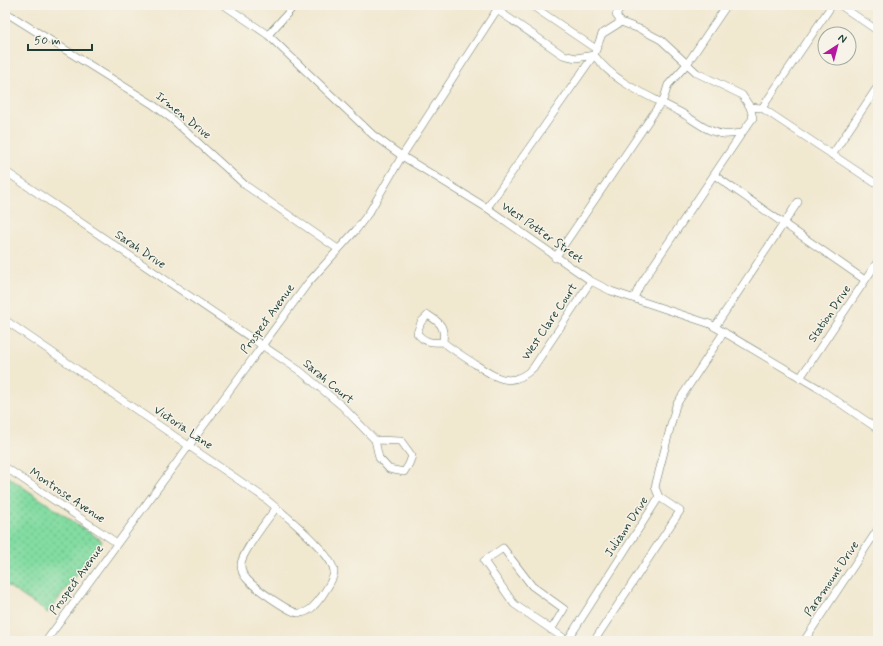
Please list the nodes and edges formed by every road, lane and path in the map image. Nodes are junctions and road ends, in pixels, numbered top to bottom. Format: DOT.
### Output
graph roads {
  1 [pos="224,5"];
  2 [pos="294,5"];
  3 [pos="531,5"];
  4 [pos="624,5"];
  5 [pos="727,5"];
  6 [pos="832,5"];
  7 [pos="840,5"];
  8 [pos="499,7"];
  9 [pos="5,12"];
  10 [pos="621,22"];
  11 [pos="878,30"];
  12 [pos="268,35"];
  13 [pos="595,52"];
  14 [pos="687,64"];
  15 [pos="878,86"];
  16 [pos="660,103"];
  17 [pos="750,107"];
  18 [pos="762,108"];
  19 [pos="742,133"];
  20 [pos="832,155"];
  21 [pos="402,156"];
  22 [pos="5,171"];
  23 [pos="714,175"];
  24 [pos="878,185"];
  25 [pos="798,202"];
  26 [pos="487,208"];
  27 [pos="785,224"];
  28 [pos="338,249"];
  29 [pos="555,258"];
  30 [pos="878,261"];
  31 [pos="865,280"];
  32 [pos="591,281"];
  33 [pos="634,298"];
  34 [pos="5,320"];
  35 [pos="715,327"];
  36 [pos="724,332"];
  37 [pos="443,342"];
  38 [pos="262,346"];
  39 [pos="800,378"];
  40 [pos="878,429"];
  41 [pos="375,440"];
  42 [pos="189,445"];
  43 [pos="5,467"];
  44 [pos="659,497"];
  45 [pos="276,508"];
  46 [pos="878,530"];
  47 [pos="117,543"];
  48 [pos="551,630"];
  49 [pos="46,641"];
  50 [pos="568,641"];
  51 [pos="594,641"];
  52 [pos="804,641"];
  1 -- 12 [label="street, West Potter Street"];
  2 -- 12 [label="street"];
  3 -- 13 [label="street"];
  4 -- 10 [label="street"];
  5 -- 14 [label="street"];
  6 -- 18 [label="street"];
  7 -- 11 [label="street"];
  8 -- 13 [label="street"];
  8 -- 21 [label="street, Prospect Avenue"];
  9 -- 28 [label="street, Irmen Drive"];
  10 -- 13 [label="street"];
  10 -- 14 [label="street"];
  12 -- 21 [label="street, West Potter Street"];
  13 -- 16 [label="street"];
  13 -- 26 [label="street"];
  14 -- 16 [label="street"];
  14 -- 17 [label="street"];
  15 -- 20 [label="street"];
  16 -- 19 [label="street"];
  16 -- 29 [label="street"];
  17 -- 18 [label="street"];
  17 -- 19 [label="street"];
  18 -- 20 [label="street"];
  19 -- 23 [label="street"];
  20 -- 24 [label="street"];
  21 -- 26 [label="street, West Potter Street"];
  21 -- 28 [label="street, Prospect Avenue"];
  22 -- 38 [label="street, Sarah Drive"];
  23 -- 27 [label="street"];
  23 -- 33 [label="street"];
  25 -- 27 [label="street"];
  26 -- 29 [label="street, West Potter Street"];
  27 -- 31 [label="street"];
  27 -- 35 [label="street"];
  28 -- 38 [label="street, Prospect Avenue"];
  29 -- 32 [label="street, West Potter Street"];
  30 -- 31 [label="street, Station Drive"];
  31 -- 39 [label="street, Station Drive"];
  32 -- 33 [label="street, West Potter Street"];
  32 -- 37 [label="street, West Clare Court"];
  33 -- 35 [label="street, West Potter Street"];
  34 -- 42 [label="street, Victoria Lane"];
  35 -- 36 [label="street, West Potter Street"];
  36 -- 39 [label="street, West Potter Street"];
  36 -- 44 [label="street, Juliann Drive"];
  38 -- 41 [label="street, Sarah Court"];
  38 -- 42 [label="street, Prospect Avenue"];
  39 -- 40 [label="street, West Potter Street"];
  41 -- 41 [label="street, Sarah Court"];
  42 -- 45 [label="street, Victoria Lane"];
  42 -- 47 [label="street, Prospect Avenue"];
  43 -- 47 [label="street, Montrose Avenue"];
  44 -- 50 [label="street, Juliann Drive"];
  44 -- 51 [label="street"];
  45 -- 45 [label="street, Victoria Lane"];
  46 -- 52 [label="street, Paramount Drive"];
  47 -- 49 [label="street, Prospect Avenue"];
  48 -- 48 [label="street"];
  48 -- 50 [label="street"];
}
